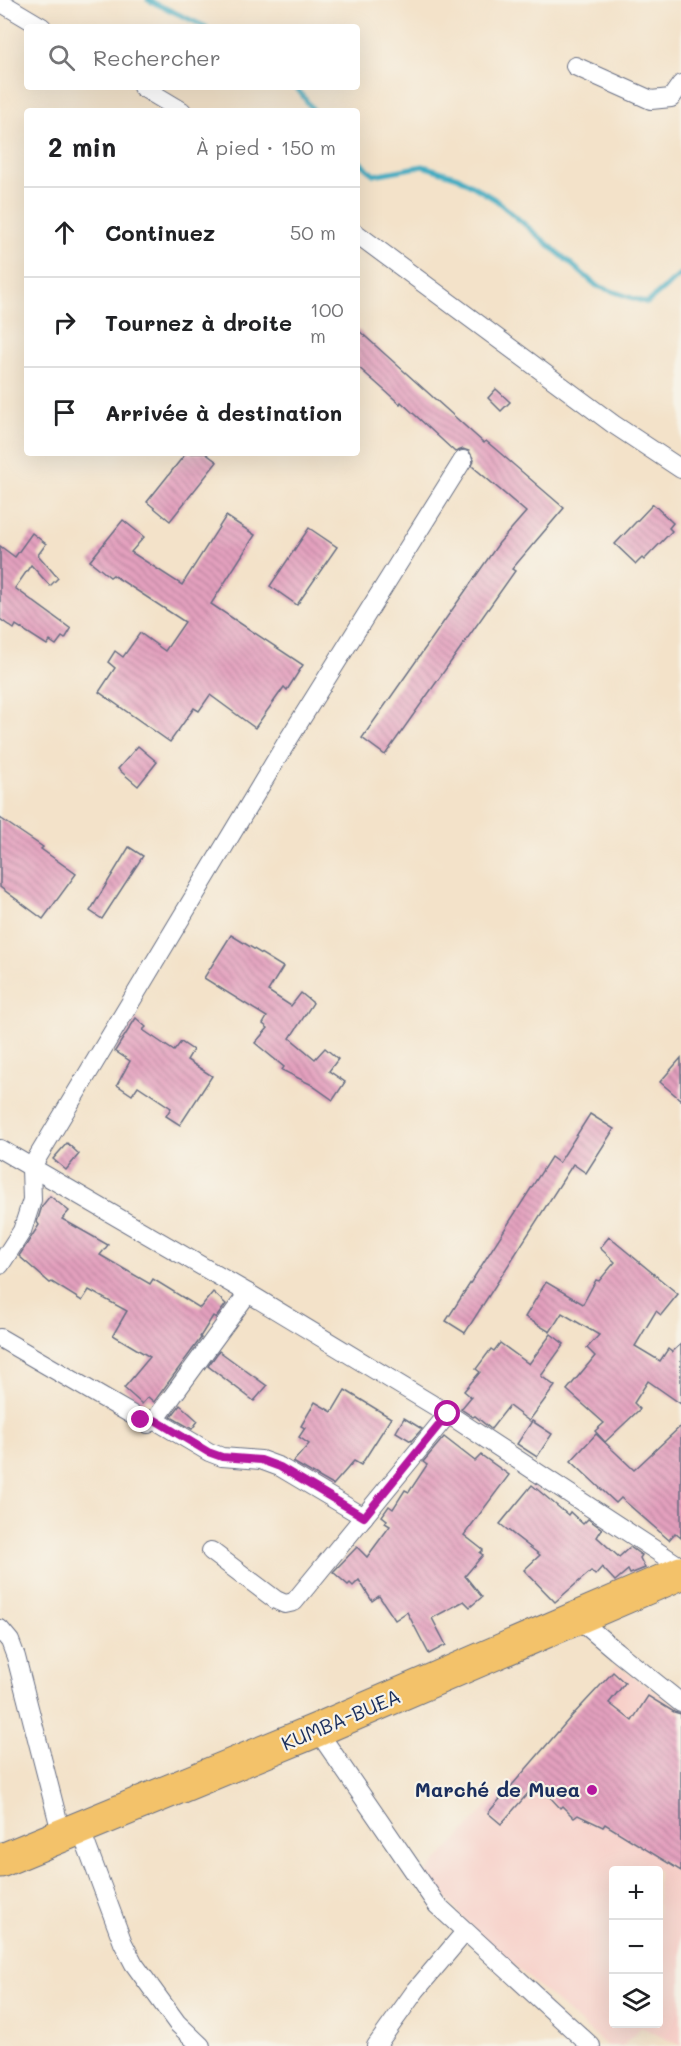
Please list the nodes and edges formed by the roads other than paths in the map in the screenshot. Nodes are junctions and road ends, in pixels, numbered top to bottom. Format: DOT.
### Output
graph roads {
  1 [pos="0,2"];
  2 [pos="37,24"];
  3 [pos="575,66"];
  4 [pos="681,84"];
  5 [pos="147,90"];
  6 [pos="177,108"];
  7 [pos="360,236"];
  8 [pos="463,460"];
  9 [pos="681,469"];
  10 [pos="0,1149"];
  11 [pos="31,1168"];
  12 [pos="0,1265"];
  13 [pos="248,1293"];
  14 [pos="0,1338"];
  15 [pos="448,1414"];
  16 [pos="155,1420"];
  17 [pos="364,1517"];
  18 [pos="211,1551"];
  19 [pos="681,1567"];
  20 [pos="681,1573"];
  21 [pos="577,1618"];
  22 [pos="0,1629"];
  23 [pos="681,1703"];
  24 [pos="317,1731"];
  25 [pos="71,1832"];
  26 [pos="0,1861"];
  27 [pos="465,1932"];
  28 [pos="194,2044"];
  29 [pos="376,2046"];
  30 [pos="591,2046"];
  1 -- 2 [label="street"];
  3 -- 4 [label="street"];
  5 -- 6 [label="street"];
  7 -- 9 [label="street"];
  8 -- 11 [label="street"];
  10 -- 11 [label="street"];
  11 -- 12 [label="street"];
  11 -- 13 [label="street"];
  13 -- 15 [label="street"];
  13 -- 16 [label="street"];
  14 -- 16 [label="street"];
  15 -- 17 [label="street"];
  15 -- 19 [label="street"];
  16 -- 17 [label="street"];
  17 -- 18 [label="street"];
  20 -- 21 [label="highway, KUMBA-BUEA"];
  21 -- 23 [label="street"];
  21 -- 24 [label="highway, KUMBA-BUEA"];
  22 -- 25 [label="street"];
  24 -- 25 [label="highway, KUMBA-BUEA"];
  24 -- 27 [label="street"];
  25 -- 26 [label="highway, KUMBA-BUEA"];
  25 -- 28 [label="street"];
  27 -- 29 [label="street"];
  27 -- 30 [label="street"];
}
